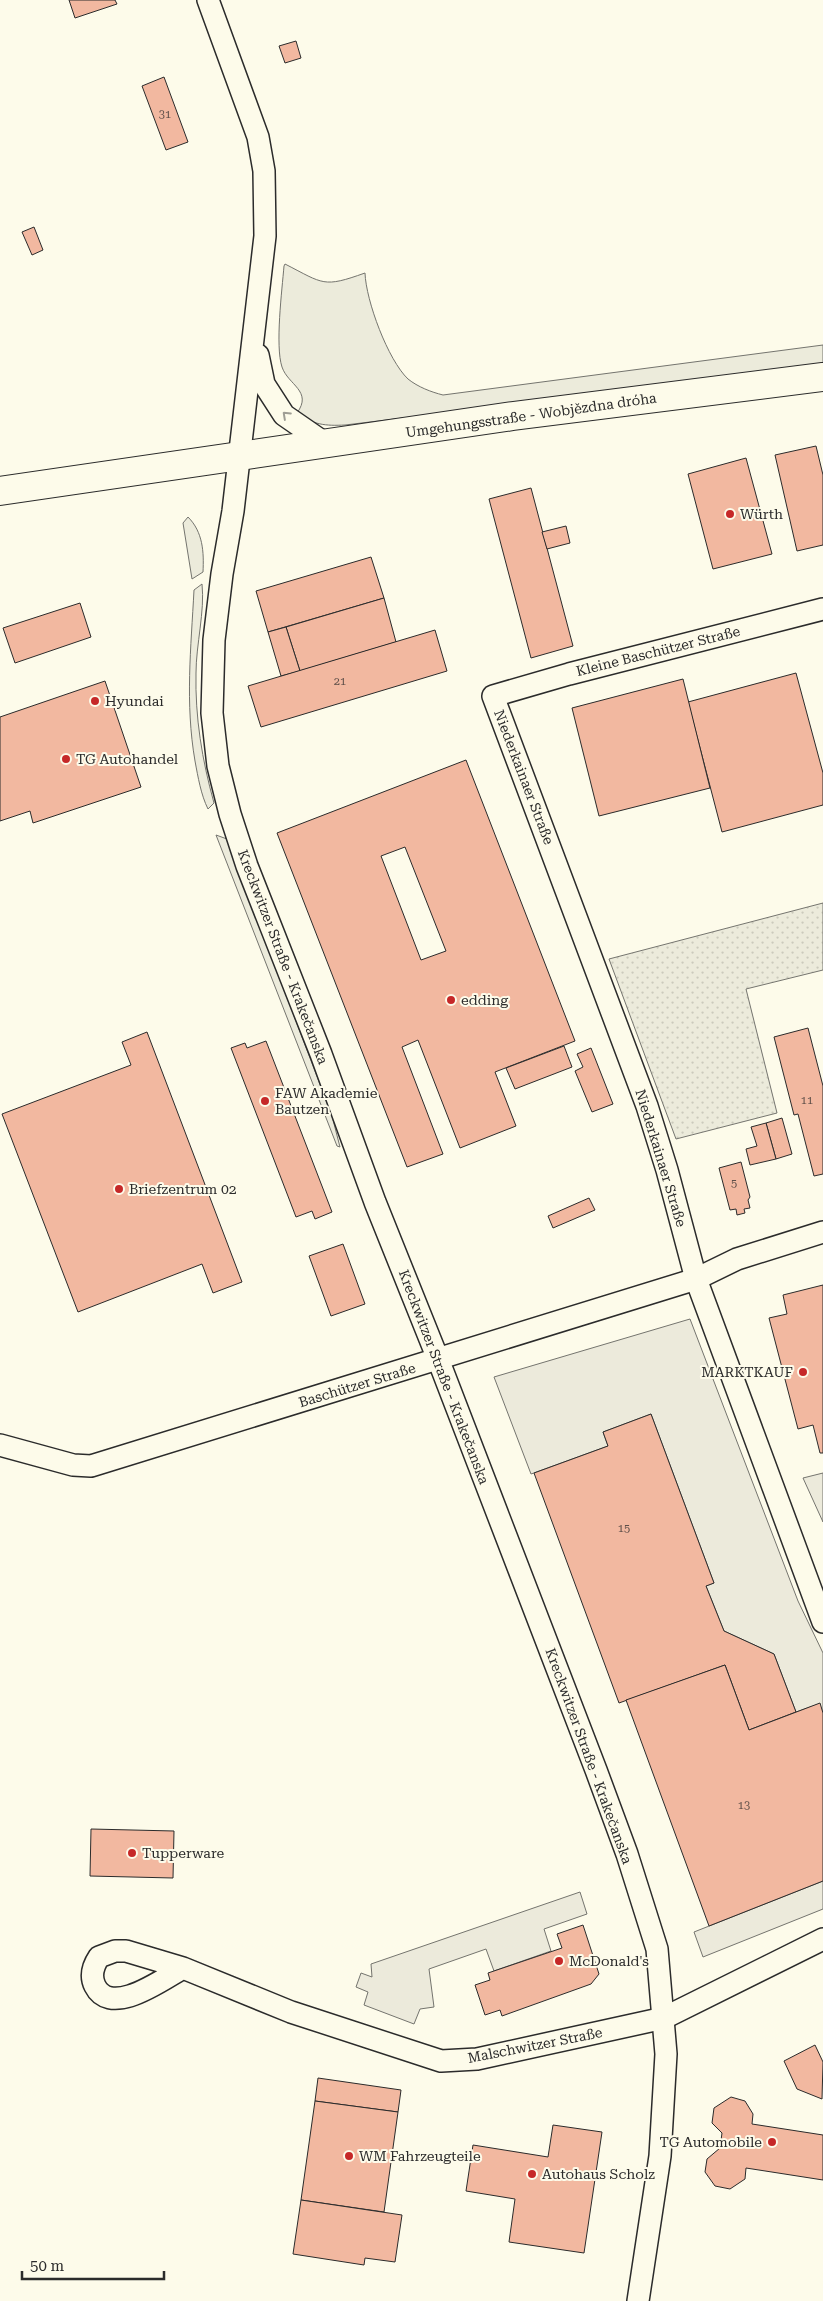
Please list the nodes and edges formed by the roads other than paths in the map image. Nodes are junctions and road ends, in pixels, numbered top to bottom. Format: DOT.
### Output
graph roads {
  1 [pos="208,0"];
  2 [pos="254,340"];
  3 [pos="823,377"];
  4 [pos="326,444"];
  5 [pos="239,456"];
  6 [pos="0,491"];
  7 [pos="823,609"];
  8 [pos="494,696"];
  9 [pos="823,1232"];
  10 [pos="696,1279"];
  11 [pos="438,1359"];
  12 [pos="0,1445"];
  13 [pos="823,1622"];
  14 [pos="823,1939"];
  15 [pos="183,1968"];
  16 [pos="664,2018"];
  17 [pos="638,2301"];
  1 -- 2 [label="street"];
  4 -- 2 [label="street, one-way"];
  2 -- 5 [label="street"];
  3 -- 4 [label="main road, Umgehungsstraße - Wobjězdna dróha"];
  4 -- 5 [label="main road, Umgehungsstraße - Wobjězdna dróha"];
  5 -- 6 [label="main road, Umgehungsstraße - Wobjězdna dróha"];
  5 -- 11 [label="street, Kreckwitzer Straße - Krakečanska"];
  7 -- 8 [label="street, Kleine Baschützer Straße"];
  8 -- 10 [label="street, Niederkainaer Straße"];
  9 -- 10 [label="street, Baschützer Straße"];
  10 -- 11 [label="street, Baschützer Straße"];
  10 -- 13 [label="street, Niederkainaer Straße"];
  11 -- 12 [label="street, Baschützer Straße"];
  11 -- 16 [label="street, Kreckwitzer Straße - Krakečanska"];
  14 -- 16 [label="street, Malschwitzer Straße"];
  15 -- 16 [label="street, Malschwitzer Straße"];
  16 -- 17 [label="street, Kreckwitzer Straße - Krakečanska"];
}
